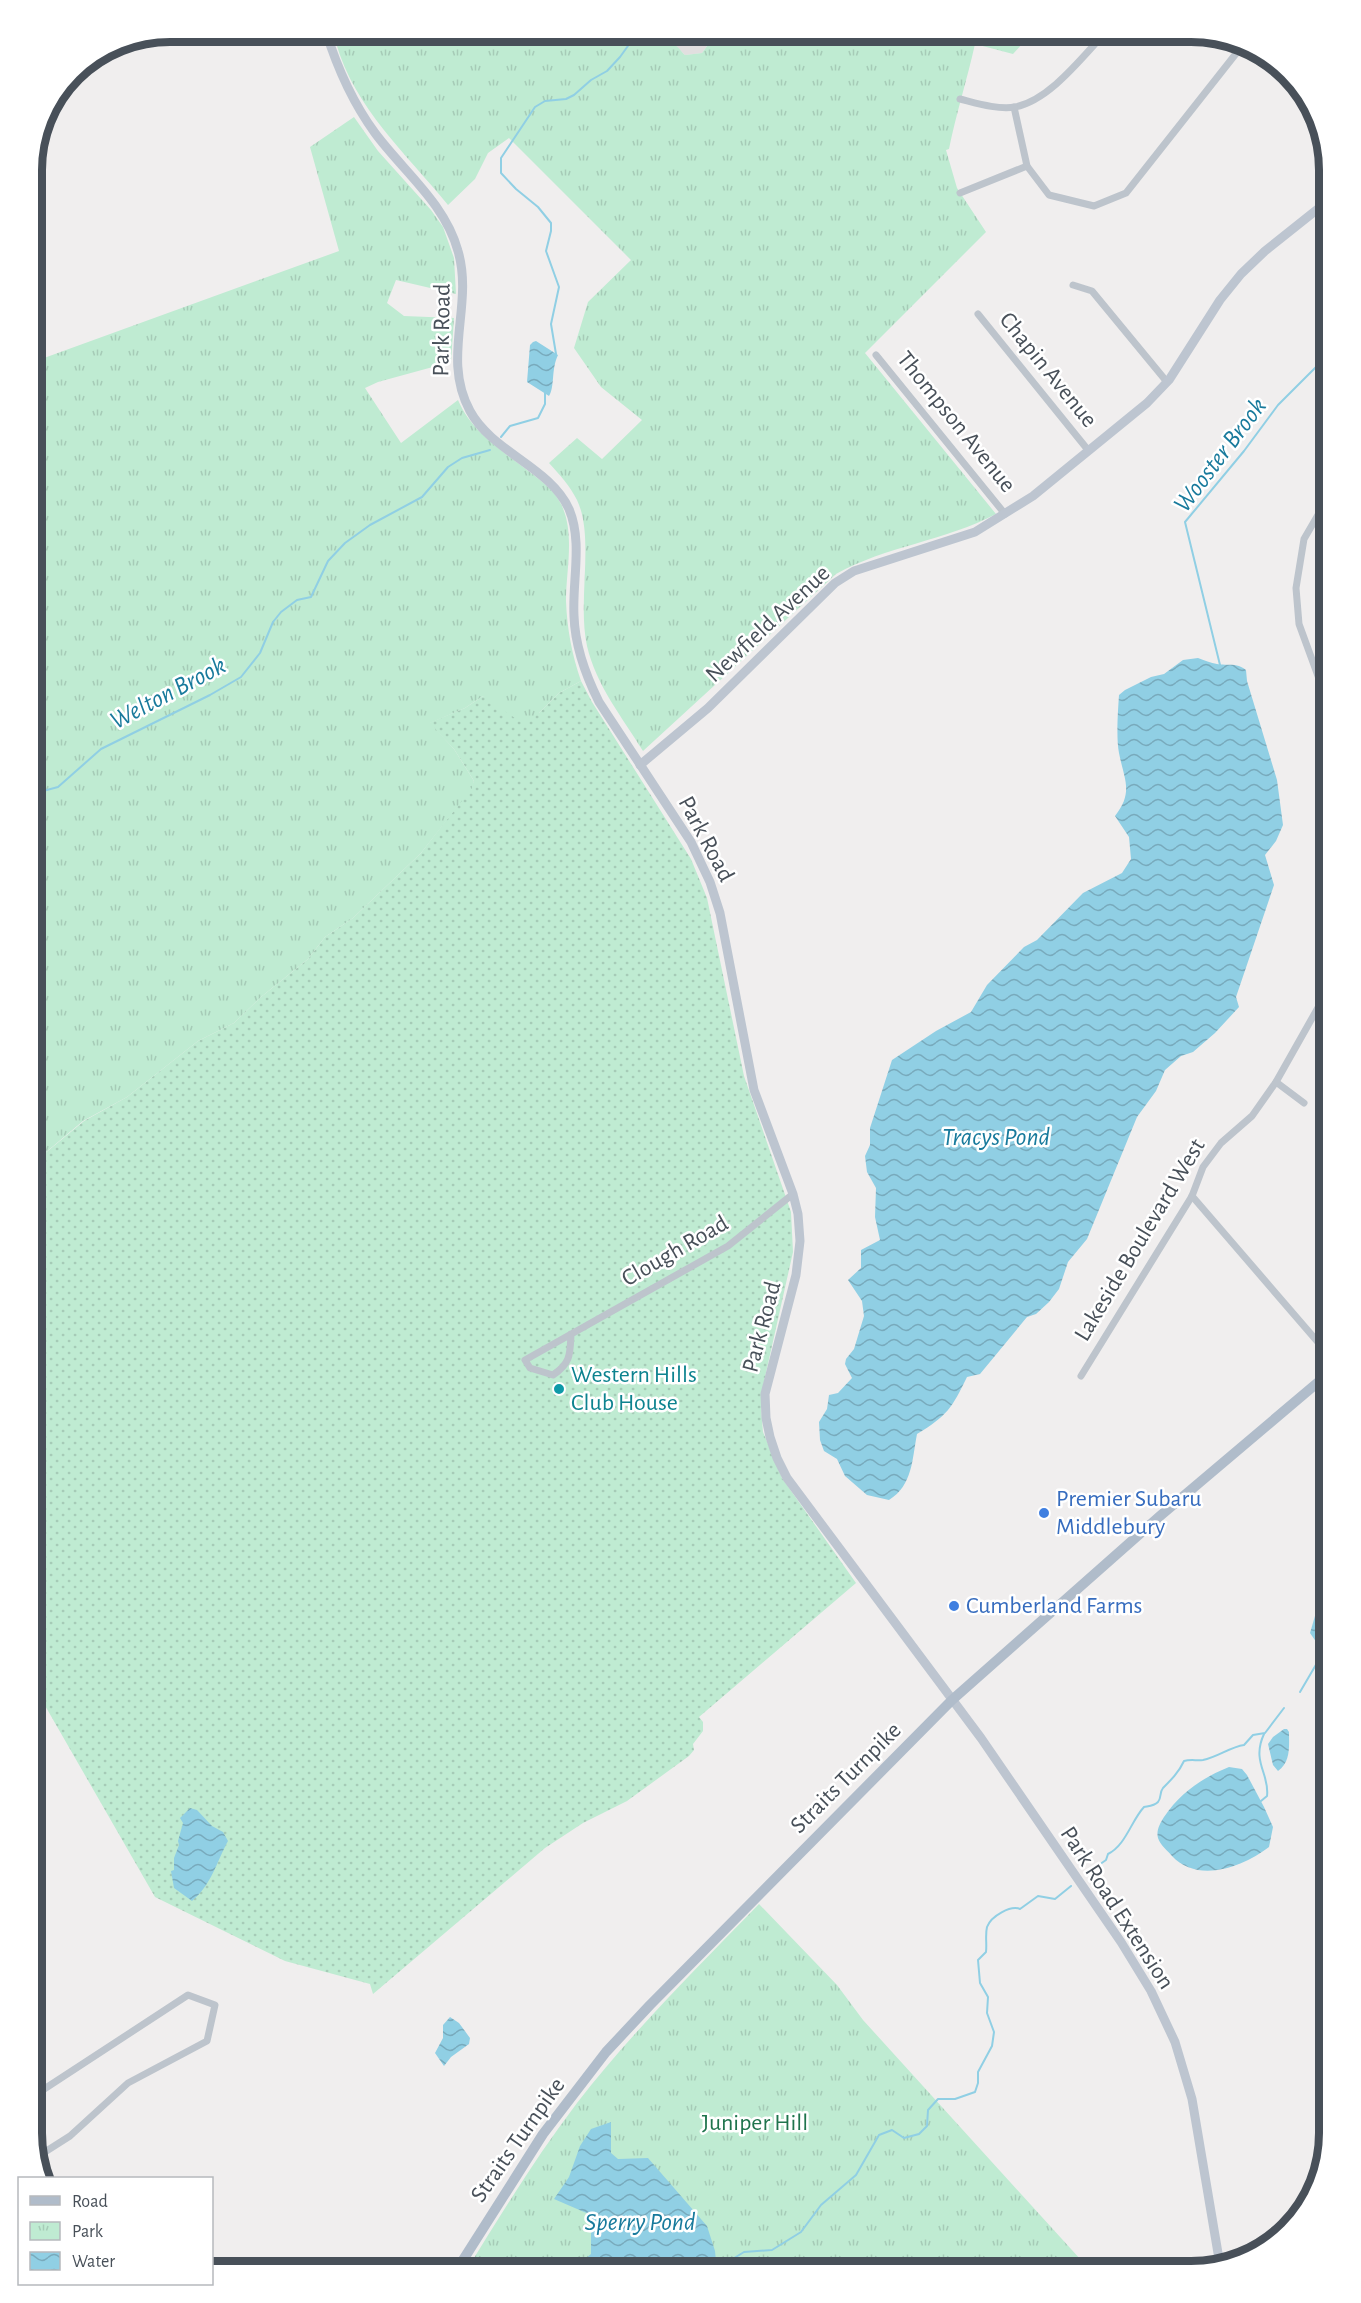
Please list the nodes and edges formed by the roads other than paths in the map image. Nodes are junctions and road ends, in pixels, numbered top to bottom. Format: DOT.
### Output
graph roads {
  1 [pos="330,42"];
  2 [pos="1096,42"];
  3 [pos="1238,51"];
  4 [pos="960,99"];
  5 [pos="1014,107"];
  6 [pos="1027,166"];
  7 [pos="960,193"];
  8 [pos="1319,208"];
  9 [pos="1073,285"];
  10 [pos="978,314"];
  11 [pos="876,355"];
  12 [pos="1167,381"];
  13 [pos="1089,450"];
  14 [pos="1319,513"];
  15 [pos="1005,514"];
  16 [pos="1319,679"];
  17 [pos="640,765"];
  18 [pos="1319,1006"];
  19 [pos="1276,1082"];
  20 [pos="1304,1103"];
  21 [pos="793,1194"];
  22 [pos="1192,1196"];
  23 [pos="571,1334"];
  24 [pos="1319,1343"];
  25 [pos="1081,1376"];
  26 [pos="1319,1381"];
  27 [pos="952,1700"];
  28 [pos="42,2090"];
  29 [pos="43,2153"];
  30 [pos="1219,2258"];
  31 [pos="462,2261"];
  1 -- 17 [label="main road, Park Road"];
  2 -- 5 [label="street"];
  3 -- 6 [label="street"];
  4 -- 5 [label="street"];
  5 -- 6 [label="street"];
  6 -- 7 [label="street"];
  8 -- 12 [label="main road, Newfield Avenue"];
  9 -- 12 [label="street"];
  10 -- 13 [label="street, Chapin Avenue"];
  11 -- 15 [label="street, Thompson Avenue"];
  12 -- 13 [label="main road, Newfield Avenue"];
  13 -- 15 [label="main road, Newfield Avenue"];
  14 -- 16 [label="street"];
  15 -- 17 [label="main road, Newfield Avenue"];
  17 -- 21 [label="main road, Park Road"];
  18 -- 19 [label="street, Lakeside Boulevard West"];
  19 -- 20 [label="street"];
  19 -- 22 [label="street, Lakeside Boulevard West"];
  21 -- 23 [label="street, Clough Road"];
  21 -- 27 [label="main road, Park Road"];
  22 -- 24 [label="street"];
  22 -- 25 [label="street, Lakeside Boulevard West"];
  23 -- 23 [label="street, Clough Road"];
  26 -- 27 [label="main road, Straits Turnpike"];
  27 -- 30 [label="main road, Park Road Extension"];
  27 -- 31 [label="main road, Straits Turnpike"];
  28 -- 29 [label="street"];
}
